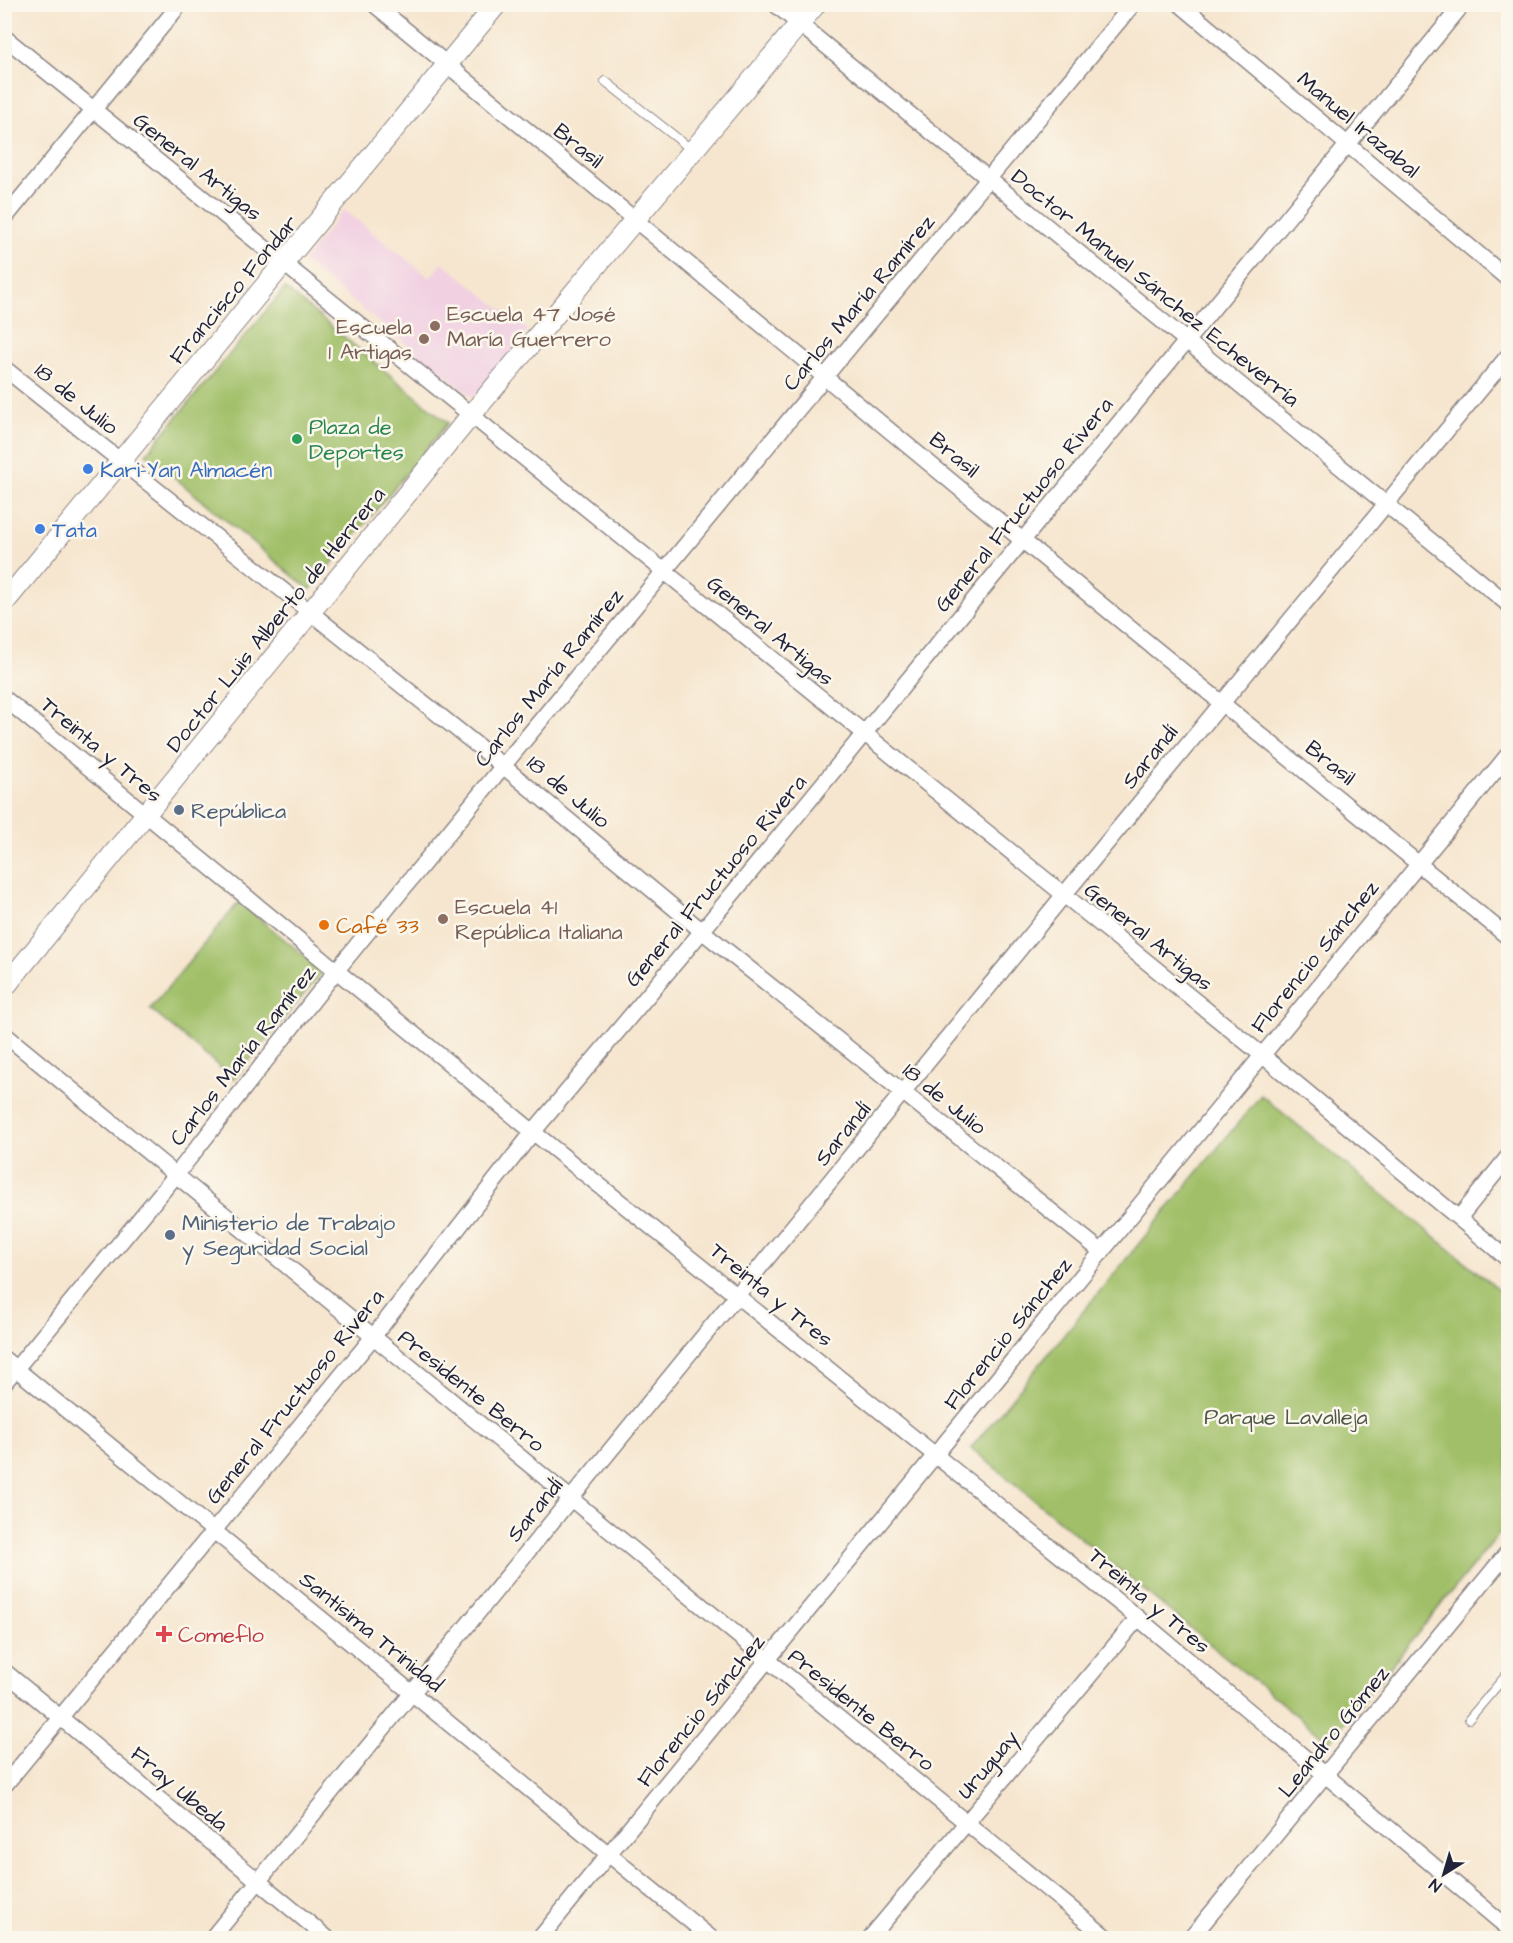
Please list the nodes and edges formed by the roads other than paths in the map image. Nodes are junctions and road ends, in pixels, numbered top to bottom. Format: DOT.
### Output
graph roads {
  1 [pos="180,4"];
  2 [pos="374,4"];
  3 [pos="497,4"];
  4 [pos="775,4"];
  5 [pos="816,4"];
  6 [pos="1133,4"];
  7 [pos="1180,4"];
  8 [pos="1463,4"];
  9 [pos="799,24"];
  10 [pos="4,37"];
  11 [pos="447,66"];
  12 [pos="605,81"];
  13 [pos="93,110"];
  14 [pos="1347,144"];
  15 [pos="693,151"];
  16 [pos="990,180"];
  17 [pos="4,219"];
  18 [pos="635,220"];
  19 [pos="284,265"];
  20 [pos="1509,279"];
  21 [pos="1185,341"];
  22 [pos="1509,356"];
  23 [pos="4,368"];
  24 [pos="825,375"];
  25 [pos="472,414"];
  26 [pos="121,462"];
  27 [pos="1385,504"];
  28 [pos="1022,540"];
  29 [pos="664,570"];
  30 [pos="4,603"];
  31 [pos="1509,604"];
  32 [pos="309,612"];
  33 [pos="4,698"];
  34 [pos="1222,702"];
  35 [pos="864,735"];
  36 [pos="1509,755"];
  37 [pos="503,766"];
  38 [pos="147,815"];
  39 [pos="1419,863"];
  40 [pos="1063,896"];
  41 [pos="702,931"];
  42 [pos="1509,937"];
  43 [pos="336,971"];
  44 [pos="4,988"];
  45 [pos="4,1034"];
  46 [pos="1262,1055"];
  47 [pos="903,1093"];
  48 [pos="533,1132"];
  49 [pos="1509,1157"];
  50 [pos="176,1175"];
  51 [pos="1458,1218"];
  52 [pos="1102,1252"];
  53 [pos="1509,1259"];
  54 [pos="738,1296"];
  55 [pos="373,1337"];
  56 [pos="10,1364"];
  57 [pos="4,1383"];
  58 [pos="936,1455"];
  59 [pos="571,1500"];
  60 [pos="214,1530"];
  61 [pos="1509,1552"];
  62 [pos="1503,1571"];
  63 [pos="1138,1618"];
  64 [pos="769,1662"];
  65 [pos="4,1671"];
  66 [pos="1509,1673"];
  67 [pos="412,1693"];
  68 [pos="62,1719"];
  69 [pos="1469,1719"];
  70 [pos="1325,1776"];
  71 [pos="4,1786"];
  72 [pos="966,1823"];
  73 [pos="610,1855"];
  74 [pos="259,1882"];
  75 [pos="1509,1928"];
  76 [pos="212,1938"];
  77 [pos="327,1938"];
  78 [pos="540,1938"];
  79 [pos="711,1938"];
  80 [pos="870,1938"];
  81 [pos="1107,1938"];
  82 [pos="1191,1938"];
  1 -- 13 [label="street"];
  2 -- 11 [label="street, Brasil"];
  3 -- 11 [label="street, Francisco Fondar"];
  4 -- 9 [label="street, Doctor Manuel Sánchez Echeverría"];
  5 -- 9 [label="street, Doctor Luis Alberto de Herrera"];
  6 -- 16 [label="street, Carlos María Ramírez"];
  7 -- 14 [label="street, Manuel Irazabal"];
  8 -- 14 [label="street, General Fructuoso Rivera"];
  9 -- 15 [label="street, Doctor Luis Alberto de Herrera"];
  9 -- 16 [label="street, Doctor Manuel Sánchez Echeverría"];
  10 -- 13 [label="street, General Artigas"];
  11 -- 18 [label="street, Brasil"];
  11 -- 19 [label="street, Francisco Fondar"];
  12 -- 15 [label="lane"];
  13 -- 17 [label="street"];
  13 -- 19 [label="street, General Artigas"];
  14 -- 20 [label="street, Manuel Irazabal"];
  14 -- 21 [label="street, General Fructuoso Rivera"];
  15 -- 18 [label="street, Doctor Luis Alberto de Herrera"];
  16 -- 21 [label="street, Doctor Manuel Sánchez Echeverría"];
  16 -- 24 [label="street, Carlos María Ramírez"];
  18 -- 24 [label="street, Brasil"];
  18 -- 25 [label="street, Doctor Luis Alberto de Herrera"];
  19 -- 25 [label="street, General Artigas"];
  19 -- 26 [label="street, Francisco Fondar"];
  21 -- 27 [label="street, Doctor Manuel Sánchez Echeverría"];
  21 -- 28 [label="street, General Fructuoso Rivera"];
  22 -- 27 [label="street, Sarandí"];
  23 -- 26 [label="street, 18 de Julio"];
  24 -- 28 [label="street, Brasil"];
  24 -- 29 [label="street, Carlos María Ramírez"];
  25 -- 29 [label="street, General Artigas"];
  25 -- 32 [label="street, Doctor Luis Alberto de Herrera"];
  26 -- 30 [label="street, Francisco Fondar"];
  26 -- 32 [label="street, 18 de Julio"];
  27 -- 31 [label="street, Doctor Manuel Sánchez Echeverría"];
  27 -- 34 [label="street, Sarandí"];
  28 -- 34 [label="street, Brasil"];
  28 -- 35 [label="street, General Fructuoso Rivera"];
  29 -- 35 [label="street, General Artigas"];
  29 -- 37 [label="street, Carlos María Ramírez"];
  32 -- 37 [label="street, 18 de Julio"];
  32 -- 38 [label="street, Doctor Luis Alberto de Herrera"];
  33 -- 38 [label="street, Treinta y Tres"];
  34 -- 39 [label="street, Brasil"];
  34 -- 40 [label="street, Sarandí"];
  35 -- 40 [label="street, General Artigas"];
  35 -- 41 [label="street, General Fructuoso Rivera"];
  36 -- 39 [label="street, Florencio Sánchez"];
  37 -- 41 [label="street, 18 de Julio"];
  37 -- 43 [label="street, Carlos María Ramírez"];
  38 -- 43 [label="street, Treinta y Tres"];
  38 -- 44 [label="street, Doctor Luis Alberto de Herrera"];
  39 -- 42 [label="street, Brasil"];
  39 -- 46 [label="street, Florencio Sánchez"];
  40 -- 46 [label="street, General Artigas"];
  40 -- 47 [label="street, Sarandí"];
  41 -- 47 [label="street, 18 de Julio"];
  41 -- 48 [label="street, General Fructuoso Rivera"];
  43 -- 48 [label="street, Treinta y Tres"];
  43 -- 50 [label="street, Carlos María Ramírez"];
  45 -- 50 [label="street, Presidente Berro"];
  46 -- 51 [label="street, General Artigas"];
  46 -- 52 [label="street, Florencio Sánchez"];
  47 -- 52 [label="street, 18 de Julio"];
  47 -- 54 [label="street, Sarandí"];
  48 -- 54 [label="street, Treinta y Tres"];
  48 -- 55 [label="street, General Fructuoso Rivera"];
  49 -- 51 [label="street"];
  50 -- 55 [label="street, Presidente Berro"];
  50 -- 56 [label="street, Carlos María Ramírez"];
  51 -- 53 [label="street, General Artigas"];
  52 -- 58 [label="street, Florencio Sánchez"];
  54 -- 58 [label="street, Treinta y Tres"];
  54 -- 59 [label="street, Sarandí"];
  55 -- 59 [label="street, Presidente Berro"];
  55 -- 60 [label="street, General Fructuoso Rivera"];
  56 -- 57 [label="street, Carlos María Ramírez"];
  56 -- 60 [label="street, Santísima Trinidad"];
  58 -- 63 [label="street, Treinta y Tres"];
  58 -- 64 [label="street, Florencio Sánchez"];
  59 -- 64 [label="street, Presidente Berro"];
  59 -- 67 [label="street, Sarandí"];
  60 -- 67 [label="street, Santísima Trinidad"];
  60 -- 68 [label="street, General Fructuoso Rivera"];
  61 -- 62 [label="street, Leandro Gómez"];
  62 -- 70 [label="street, Leandro Gómez"];
  63 -- 70 [label="street, Treinta y Tres"];
  63 -- 72 [label="street, Uruguay"];
  64 -- 72 [label="street, Presidente Berro"];
  64 -- 73 [label="street, Florencio Sánchez"];
  65 -- 68 [label="street, Fray Ubeda"];
  66 -- 69 [label="lane"];
  67 -- 73 [label="street, Santísima Trinidad"];
  67 -- 74 [label="street, Sarandí"];
  68 -- 71 [label="street, General Fructuoso Rivera"];
  68 -- 74 [label="street, Fray Ubeda"];
  70 -- 75 [label="street, Treinta y Tres"];
  70 -- 82 [label="street, Leandro Gómez"];
  72 -- 80 [label="street, Uruguay"];
  72 -- 81 [label="street, Presidente Berro"];
  73 -- 78 [label="street, Florencio Sánchez"];
  73 -- 79 [label="street, Santísima Trinidad"];
  74 -- 76 [label="street, Sarandí"];
  74 -- 77 [label="street, Fray Ubeda"];
}
